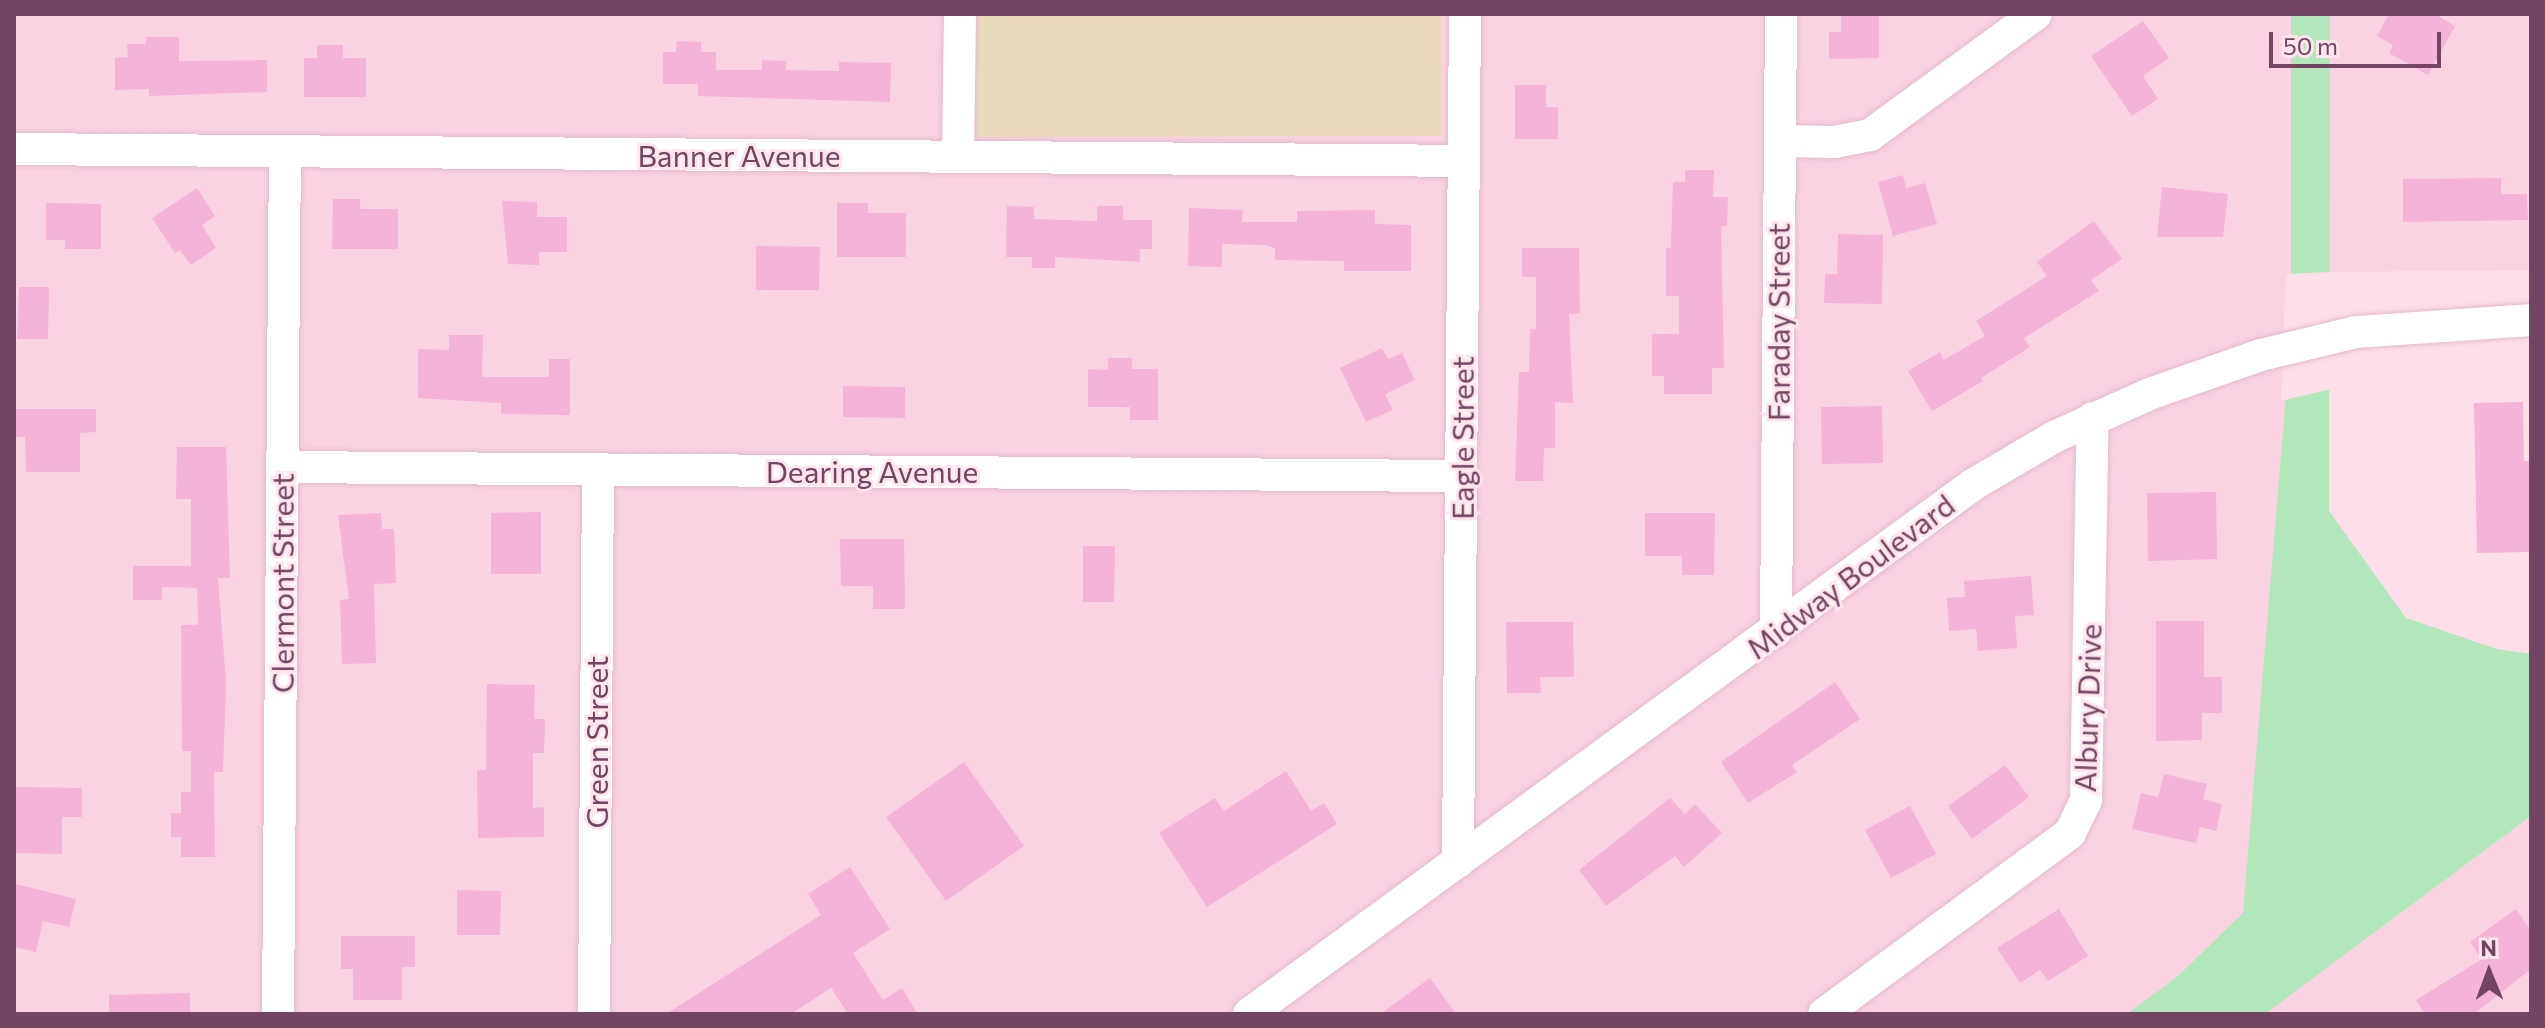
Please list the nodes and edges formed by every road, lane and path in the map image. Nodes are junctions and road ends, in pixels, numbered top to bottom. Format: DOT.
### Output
graph roads {
  1 [pos="960,14"];
  2 [pos="1465,14"];
  3 [pos="1781,14"];
  4 [pos="2036,14"];
  5 [pos="1780,141"];
  6 [pos="14,149"];
  7 [pos="285,151"];
  8 [pos="958,157"];
  9 [pos="1464,161"];
  10 [pos="2531,320"];
  11 [pos="2093,418"];
  12 [pos="282,467"];
  13 [pos="598,469"];
  14 [pos="1461,476"];
  15 [pos="1776,631"];
  16 [pos="1458,862"];
  17 [pos="278,1014"];
  18 [pos="594,1014"];
  19 [pos="1249,1014"];
  20 [pos="1824,1014"];
  1 -- 8 [label="street"];
  2 -- 9 [label="street, Eagle Street"];
  3 -- 5 [label="street, Faraday Street"];
  4 -- 5 [label="street"];
  5 -- 15 [label="street, Faraday Street"];
  6 -- 7 [label="street, Banner Avenue"];
  7 -- 8 [label="street, Banner Avenue"];
  7 -- 12 [label="street, Clermont Street"];
  8 -- 9 [label="street, Banner Avenue"];
  9 -- 14 [label="street, Eagle Street"];
  10 -- 11 [label="street, Midway Boulevard"];
  11 -- 15 [label="street, Midway Boulevard"];
  11 -- 20 [label="street, Albury Drive"];
  12 -- 13 [label="street, Dearing Avenue"];
  12 -- 17 [label="street, Clermont Street"];
  13 -- 14 [label="street, Dearing Avenue"];
  13 -- 18 [label="street, Green Street"];
  14 -- 16 [label="street, Eagle Street"];
  15 -- 16 [label="street, Midway Boulevard"];
  16 -- 19 [label="street, Midway Boulevard"];
}
